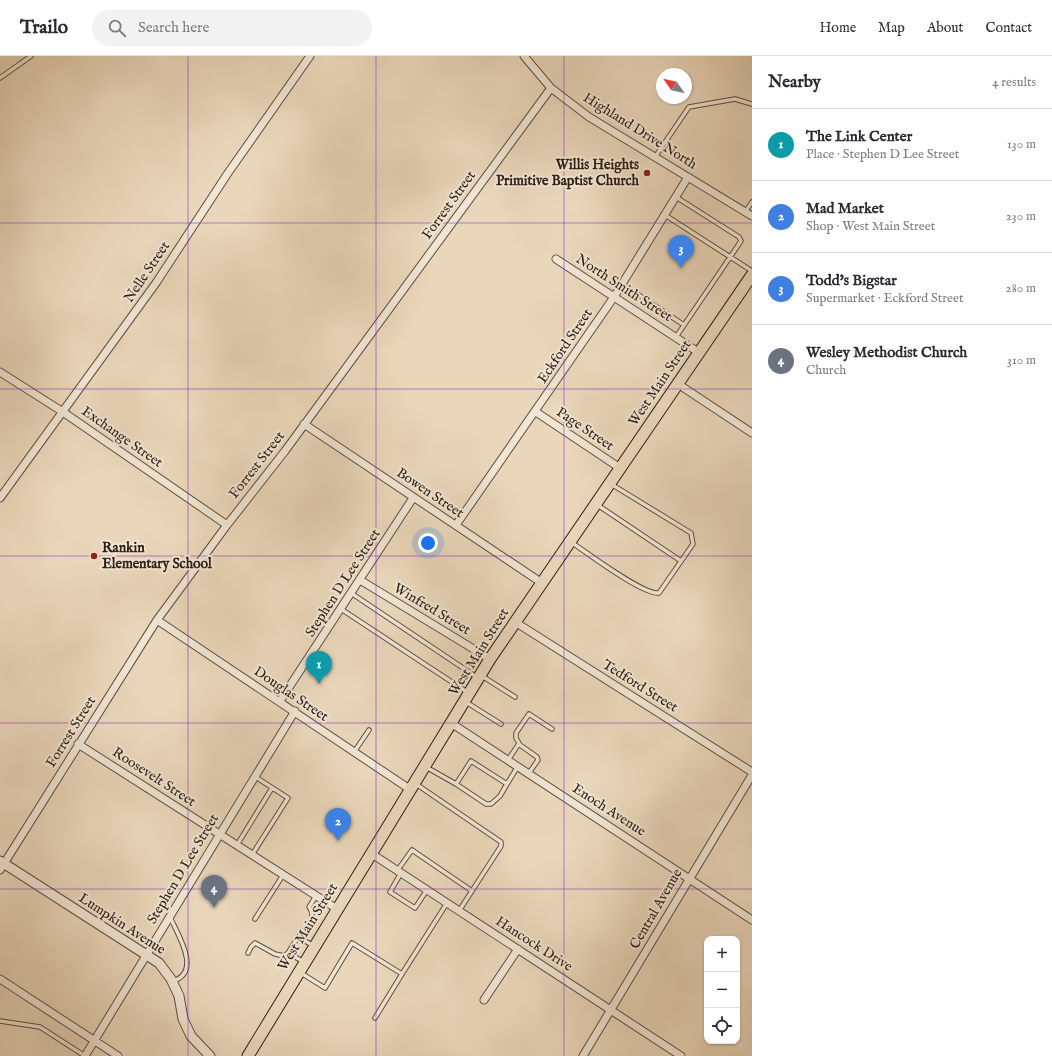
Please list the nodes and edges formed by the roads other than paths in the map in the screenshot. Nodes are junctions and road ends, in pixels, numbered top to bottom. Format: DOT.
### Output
graph roads {
  1 [pos="30,56"];
  2 [pos="310,56"];
  3 [pos="524,56"];
  4 [pos="0,78"];
  5 [pos="551,88"];
  6 [pos="752,104"];
  7 [pos="655,157"];
  8 [pos="688,177"];
  9 [pos="676,197"];
  10 [pos="752,202"];
  11 [pos="749,214"];
  12 [pos="665,215"];
  13 [pos="730,257"];
  14 [pos="556,259"];
  15 [pos="752,271"];
  16 [pos="752,275"];
  17 [pos="622,284"];
  18 [pos="614,297"];
  19 [pos="684,325"];
  20 [pos="676,337"];
  21 [pos="698,352"];
  22 [pos="0,372"];
  23 [pos="678,384"];
  24 [pos="63,412"];
  25 [pos="536,412"];
  26 [pos="304,424"];
  27 [pos="752,433"];
  28 [pos="620,468"];
  29 [pos="610,483"];
  30 [pos="0,498"];
  31 [pos="413,498"];
  32 [pos="596,504"];
  33 [pos="227,525"];
  34 [pos="456,526"];
  35 [pos="570,541"];
  36 [pos="681,561"];
  37 [pos="360,580"];
  38 [pos="542,583"];
  39 [pos="351,593"];
  40 [pos="341,609"];
  41 [pos="156,620"];
  42 [pos="515,622"];
  43 [pos="490,660"];
  44 [pos="480,677"];
  45 [pos="515,697"];
  46 [pos="467,698"];
  47 [pos="280,701"];
  48 [pos="295,711"];
  49 [pos="451,723"];
  50 [pos="501,724"];
  51 [pos="552,728"];
  52 [pos="369,730"];
  53 [pos="78,744"];
  54 [pos="520,745"];
  55 [pos="354,752"];
  56 [pos="508,760"];
  57 [pos="425,766"];
  58 [pos="518,766"];
  59 [pos="529,773"];
  60 [pos="752,774"];
  61 [pos="254,776"];
  62 [pos="456,784"];
  63 [pos="507,784"];
  64 [pos="413,787"];
  65 [pos="272,788"];
  66 [pos="218,835"];
  67 [pos="236,846"];
  68 [pos="372,854"];
  69 [pos="252,856"];
  70 [pos="1,864"];
  71 [pos="399,872"];
  72 [pos="283,875"];
  73 [pos="689,877"];
  74 [pos="427,890"];
  75 [pos="472,891"];
  76 [pos="316,896"];
  77 [pos="447,903"];
  78 [pos="337,909"];
  79 [pos="459,911"];
  80 [pos="170,916"];
  81 [pos="256,919"];
  82 [pos="752,920"];
  83 [pos="298,937"];
  84 [pos="314,946"];
  85 [pos="518,949"];
  86 [pos="248,953"];
  87 [pos="288,953"];
  88 [pos="147,956"];
  89 [pos="301,967"];
  90 [pos="402,974"];
  91 [pos="0,979"];
  92 [pos="172,981"];
  93 [pos="484,1000"];
  94 [pos="612,1010"];
  95 [pos="375,1018"];
  96 [pos="0,1021"];
  97 [pos="94,1040"];
  98 [pos="85,1056"];
  99 [pos="118,1056"];
  100 [pos="210,1056"];
  101 [pos="248,1056"];
  102 [pos="583,1056"];
  103 [pos="681,1056"];
  1 -- 4 [label="lane"];
  2 -- 24 [label="street, Nelle Street"];
  3 -- 5 [label="street, Highland Drive North"];
  5 -- 7 [label="street, Highland Drive North"];
  5 -- 26 [label="street, Forrest Street"];
  6 -- 7 [label="lane"];
  7 -- 8 [label="street, Highland Drive North"];
  8 -- 9 [label="street, Eckford Street"];
  8 -- 11 [label="street, Highland Drive North"];
  9 -- 12 [label="street, Eckford Street"];
  9 -- 13 [label="lane"];
  10 -- 11 [label="lane"];
  12 -- 13 [label="lane"];
  12 -- 17 [label="street, Eckford Street"];
  13 -- 15 [label="lane"];
  13 -- 19 [label="lane"];
  14 -- 18 [label="street, North Smith Street"];
  16 -- 21 [label="main road, West Main Street"];
  17 -- 18 [label="street, Eckford Street"];
  17 -- 19 [label="lane"];
  18 -- 20 [label="street, North Smith Street"];
  18 -- 25 [label="street, Eckford Street"];
  19 -- 20 [label="lane"];
  20 -- 21 [label="street, North Smith Street"];
  21 -- 23 [label="main road, West Main Street"];
  22 -- 24 [label="street, Exchange Street"];
  23 -- 27 [label="street"];
  23 -- 28 [label="main road, West Main Street"];
  24 -- 30 [label="street, Nelle Street"];
  24 -- 33 [label="street, Exchange Street"];
  25 -- 28 [label="street, Page Street"];
  25 -- 34 [label="street, Eckford Street"];
  26 -- 31 [label="street, Bowen Street"];
  26 -- 33 [label="street, Forrest Street"];
  28 -- 29 [label="main road, West Main Street"];
  29 -- 32 [label="main road, West Main Street"];
  29 -- 36 [label="lane"];
  31 -- 34 [label="street, Bowen Street"];
  31 -- 37 [label="street, Stephen D Lee Street"];
  32 -- 35 [label="main road, West Main Street"];
  32 -- 36 [label="lane"];
  33 -- 41 [label="street, Forrest Street"];
  34 -- 38 [label="street, Bowen Street"];
  35 -- 36 [label="lane"];
  35 -- 38 [label="main road, West Main Street"];
  37 -- 39 [label="street, Stephen D Lee Street"];
  37 -- 43 [label="street, Winfred Street"];
  38 -- 42 [label="main road, West Main Street"];
  39 -- 40 [label="street, Stephen D Lee Street"];
  39 -- 44 [label="lane"];
  40 -- 46 [label="lane"];
  40 -- 47 [label="street, Stephen D Lee Street"];
  41 -- 47 [label="street, Douglas Street"];
  41 -- 53 [label="street, Forrest Street"];
  42 -- 43 [label="main road, West Main Street"];
  42 -- 60 [label="street, Tedford Street"];
  43 -- 44 [label="main road, West Main Street"];
  44 -- 45 [label="lane"];
  44 -- 46 [label="main road, West Main Street"];
  46 -- 49 [label="main road, West Main Street"];
  46 -- 50 [label="lane"];
  47 -- 48 [label="street, Douglas Street"];
  48 -- 55 [label="street, Douglas Street"];
  48 -- 61 [label="street, Stephen D Lee Street"];
  49 -- 56 [label="street, Enoch Avenue"];
  49 -- 57 [label="main road, West Main Street"];
  51 -- 54 [label="lane"];
  52 -- 55 [label="lane"];
  53 -- 66 [label="street, Roosevelt Street"];
  53 -- 70 [label="street, Forrest Street"];
  54 -- 56 [label="lane"];
  54 -- 59 [label="lane"];
  55 -- 64 [label="street, Douglas Street"];
  56 -- 58 [label="street, Enoch Avenue"];
  57 -- 62 [label="lane"];
  57 -- 64 [label="main road, West Main Street"];
  58 -- 59 [label="street, Enoch Avenue"];
  58 -- 63 [label="lane"];
  59 -- 73 [label="street, Enoch Avenue"];
  60 -- 73 [label="street, Central Avenue"];
  61 -- 65 [label="lane"];
  61 -- 66 [label="street, Stephen D Lee Street"];
  62 -- 63 [label="lane"];
  62 -- 63 [label="lane"];
  64 -- 68 [label="main road, West Main Street"];
  64 -- 75 [label="lane"];
  65 -- 67 [label="lane"];
  65 -- 69 [label="lane"];
  66 -- 67 [label="street, Roosevelt Street"];
  66 -- 80 [label="street, Stephen D Lee Street"];
  67 -- 69 [label="street, Roosevelt Street"];
  68 -- 71 [label="street, Hancock Drive"];
  68 -- 78 [label="main road, West Main Street"];
  69 -- 72 [label="street, Roosevelt Street"];
  70 -- 88 [label="street, Lumpkin Avenue"];
  71 -- 74 [label="street, Hancock Drive"];
  71 -- 74 [label="lane"];
  71 -- 75 [label="lane"];
  72 -- 76 [label="street, Roosevelt Street"];
  72 -- 81 [label="lane"];
  73 -- 82 [label="street, Enoch Avenue"];
  73 -- 94 [label="street, Central Avenue"];
  74 -- 77 [label="street, Hancock Drive"];
  75 -- 79 [label="lane"];
  76 -- 78 [label="street, Roosevelt Street"];
  76 -- 83 [label="lane"];
  77 -- 79 [label="street, Hancock Drive"];
  77 -- 90 [label="lane"];
  78 -- 84 [label="main road, West Main Street"];
  79 -- 85 [label="street, Hancock Drive"];
  80 -- 88 [label="street, Stephen D Lee Street"];
  80 -- 92 [label="lane"];
  83 -- 84 [label="lane"];
  83 -- 87 [label="lane"];
  84 -- 89 [label="main road, West Main Street"];
  85 -- 93 [label="street"];
  85 -- 94 [label="street, Hancock Drive"];
  86 -- 87 [label="lane"];
  87 -- 89 [label="lane"];
  88 -- 92 [label="street, Lumpkin Avenue"];
  88 -- 97 [label="street, Stephen D Lee Street"];
  89 -- 90 [label="lane"];
  89 -- 101 [label="main road, West Main Street"];
  90 -- 95 [label="lane"];
  91 -- 97 [label="street"];
  92 -- 100 [label="street, Lumpkin Avenue"];
  94 -- 102 [label="street, Central Avenue"];
  94 -- 103 [label="street, Hancock Drive"];
  96 -- 98 [label="lane"];
  97 -- 98 [label="street, Stephen D Lee Street"];
  97 -- 99 [label="street"];
}
